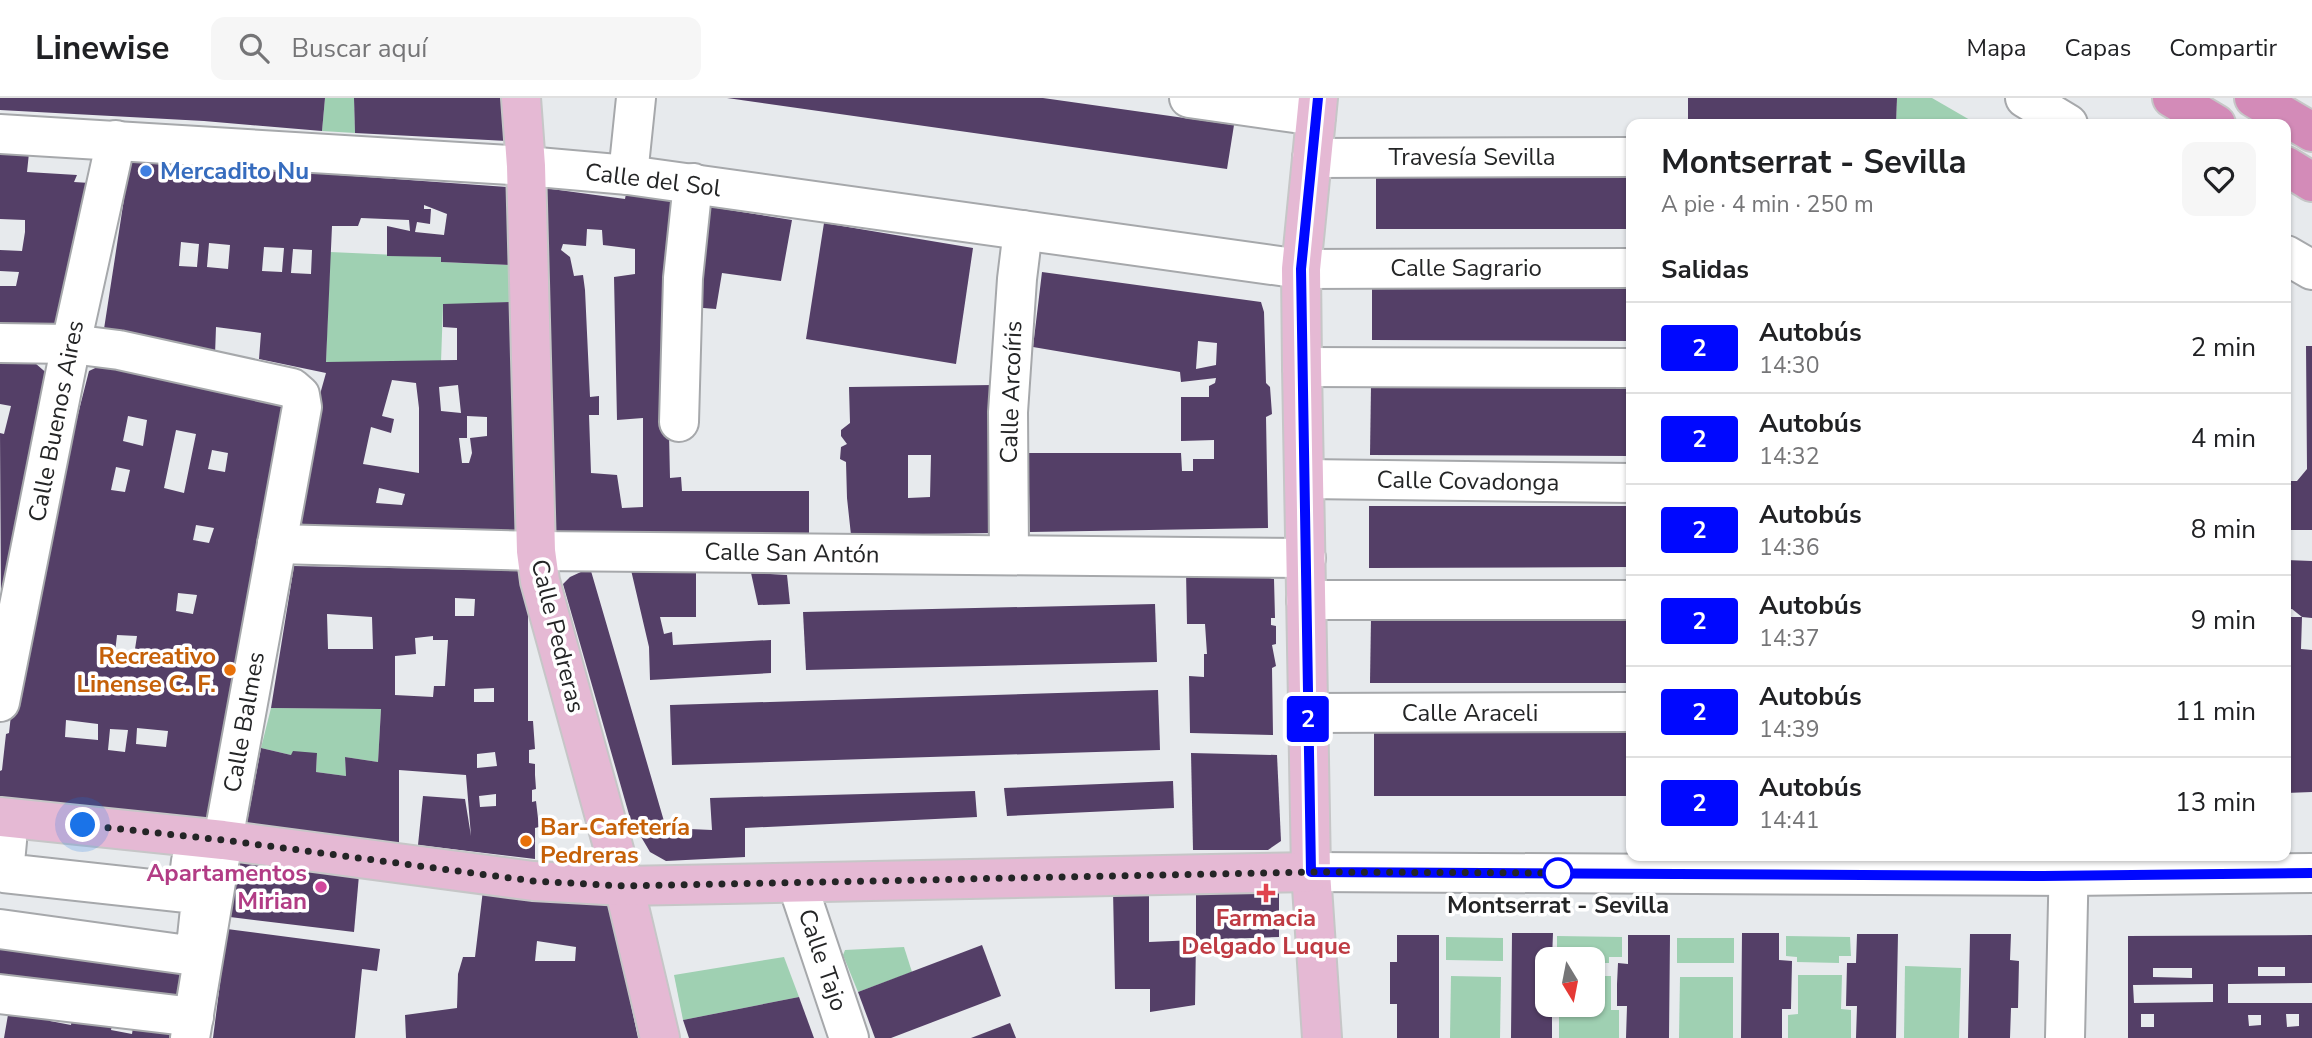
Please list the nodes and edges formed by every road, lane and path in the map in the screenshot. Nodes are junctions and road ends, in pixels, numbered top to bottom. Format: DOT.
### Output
graph roads {
  1 [pos="521,98"];
  2 [pos="636,98"];
  3 [pos="1188,98"];
  4 [pos="2172,98"];
  5 [pos="1317,107"];
  6 [pos="2208,119"];
  7 [pos="0,134"];
  8 [pos="116,140"];
  9 [pos="1626,157"];
  10 [pos="1312,158"];
  11 [pos="526,166"];
  12 [pos="2291,169"];
  13 [pos="628,175"];
  14 [pos="2312,182"];
  15 [pos="693,183"];
  16 [pos="1023,230"];
  17 [pos="2291,258"];
  18 [pos="1626,268"];
  19 [pos="1301,269"];
  20 [pos="2312,270"];
  21 [pos="0,343"];
  22 [pos="71,344"];
  23 [pos="1301,367"];
  24 [pos="1626,368"];
  25 [pos="679,422"];
  26 [pos="1305,480"];
  27 [pos="1626,483"];
  28 [pos="277,544"];
  29 [pos="536,551"];
  30 [pos="1009,555"];
  31 [pos="1306,558"];
  32 [pos="1306,600"];
  33 [pos="1626,600"];
  34 [pos="0,702"];
  35 [pos="1626,712"];
  36 [pos="1308,713"];
  37 [pos="0,817"];
  38 [pos="0,840"];
  39 [pos="223,840"];
  40 [pos="1687,865"];
  41 [pos="2070,866"];
  42 [pos="1311,872"];
  43 [pos="2312,873"];
  44 [pos="797,883"];
  45 [pos="624,886"];
  46 [pos="0,929"];
  47 [pos="0,994"];
  48 [pos="192,1028"];
  49 [pos="660,1038"];
  50 [pos="849,1038"];
  51 [pos="1322,1038"];
  52 [pos="2065,1038"];
  1 -- 11 [label="main road, Calle Pedreras"];
  2 -- 13 [label="street"];
  3 -- 5 [label="street"];
  4 -- 6 [label="highway"];
  5 -- 10 [label="main road"];
  7 -- 8 [label="street, Calle del Sol"];
  8 -- 11 [label="street, Calle del Sol"];
  8 -- 22 [label="street, Calle Buenos Aires"];
  9 -- 10 [label="street, Travesía Sevilla"];
  10 -- 19 [label="main road"];
  11 -- 13 [label="street, Calle del Sol"];
  11 -- 29 [label="main road, Calle Pedreras"];
  12 -- 14 [label="highway"];
  13 -- 15 [label="street, Calle del Sol"];
  15 -- 16 [label="street, Calle del Sol"];
  15 -- 25 [label="street"];
  16 -- 19 [label="street, Calle del Sol"];
  16 -- 30 [label="street, Calle Arcoíris"];
  17 -- 20 [label="street"];
  18 -- 19 [label="street, Calle Sagrario"];
  19 -- 23 [label="main road"];
  21 -- 22 [label="street"];
  22 -- 28 [label="street, Calle Balmes"];
  22 -- 34 [label="street, Calle Buenos Aires"];
  23 -- 24 [label="street"];
  23 -- 26 [label="main road"];
  26 -- 27 [label="street, Calle Covadonga"];
  26 -- 31 [label="main road"];
  28 -- 29 [label="street, Calle San Antón"];
  28 -- 39 [label="street, Calle Balmes"];
  29 -- 30 [label="street, Calle San Antón"];
  29 -- 45 [label="main road, Calle Pedreras"];
  30 -- 31 [label="street, Calle San Antón"];
  31 -- 32 [label="main road"];
  32 -- 33 [label="street"];
  32 -- 36 [label="main road"];
  35 -- 36 [label="street, Calle Araceli"];
  36 -- 42 [label="main road"];
  37 -- 39 [label="main road"];
  38 -- 46 [label="street"];
  39 -- 45 [label="main road"];
  39 -- 48 [label="street, Calle Balmes"];
  40 -- 41 [label="street"];
  40 -- 42 [label="street"];
  41 -- 43 [label="street"];
  41 -- 52 [label="street"];
  42 -- 44 [label="main road"];
  42 -- 51 [label="main road"];
  44 -- 45 [label="main road"];
  44 -- 50 [label="street, Calle Tajo"];
  45 -- 49 [label="main road, Calle Pedreras"];
  47 -- 48 [label="street"];
}
